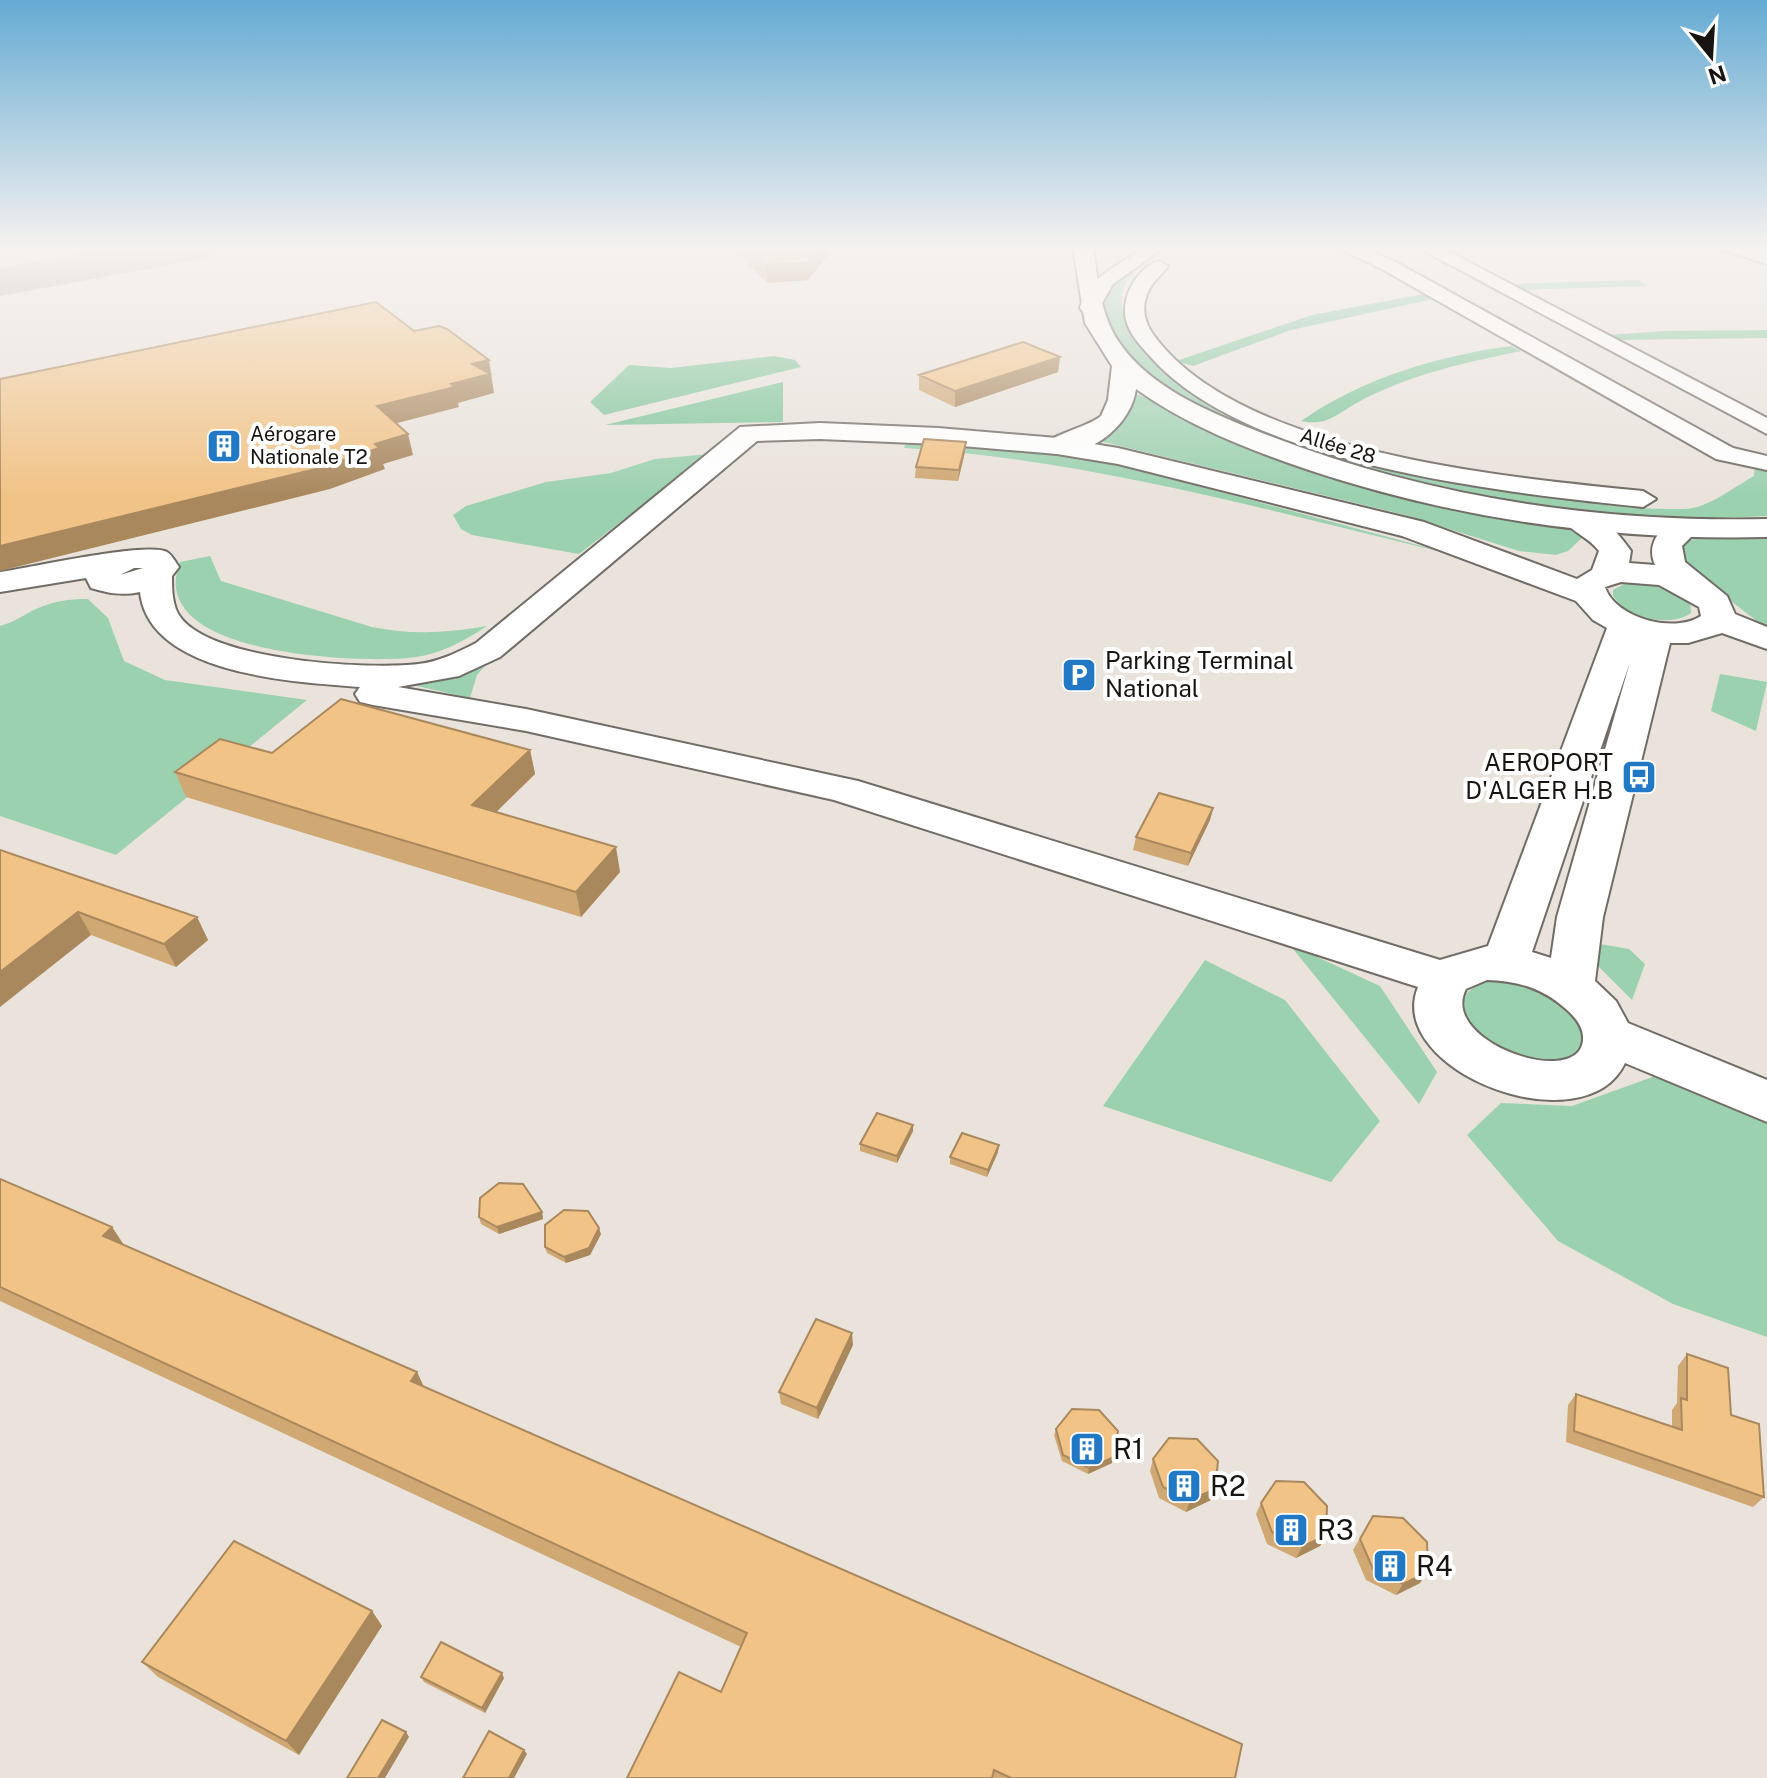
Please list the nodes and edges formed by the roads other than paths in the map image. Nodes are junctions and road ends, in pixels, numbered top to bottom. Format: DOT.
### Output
graph roads {
  1 [pos="1100,330"];
  2 [pos="1139,330"];
  3 [pos="1504,330"];
  4 [pos="1583,330"];
  5 [pos="1124,366"];
  6 [pos="1767,427"];
  7 [pos="1057,446"];
  8 [pos="1767,463"];
  9 [pos="1643,499"];
  10 [pos="1578,519"];
  11 [pos="1685,528"];
  12 [pos="1764,529"];
  13 [pos="126,575"];
  14 [pos="0,582"];
  15 [pos="1596,584"];
  16 [pos="1691,586"];
  17 [pos="0,598"];
  18 [pos="1719,620"];
  19 [pos="1641,627"];
  20 [pos="1767,639"];
  21 [pos="1505,963"];
  22 [pos="1446,979"];
  23 [pos="1571,987"];
  24 [pos="1608,1035"];
  25 [pos="1767,1102"];
  1 -- 5 [label="street"];
  2 -- 9 [label="street, Allée 28"];
  3 -- 8 [label="street"];
  4 -- 6 [label="street"];
  5 -- 7 [label="street"];
  5 -- 10 [label="street"];
  7 -- 13 [label="street"];
  7 -- 15 [label="street"];
  10 -- 11 [label="street"];
  10 -- 15 [label="street"];
  11 -- 12 [label="street"];
  11 -- 16 [label="street"];
  13 -- 14 [label="street"];
  13 -- 17 [label="street"];
  13 -- 22 [label="street"];
  15 -- 16 [label="street"];
  15 -- 19 [label="street"];
  16 -- 18 [label="street"];
  18 -- 19 [label="street"];
  18 -- 20 [label="street"];
  19 -- 21 [label="street"];
  19 -- 23 [label="street"];
  21 -- 22 [label="street"];
  21 -- 23 [label="street"];
  22 -- 24 [label="street"];
  23 -- 24 [label="street"];
  24 -- 25 [label="street"];
}
